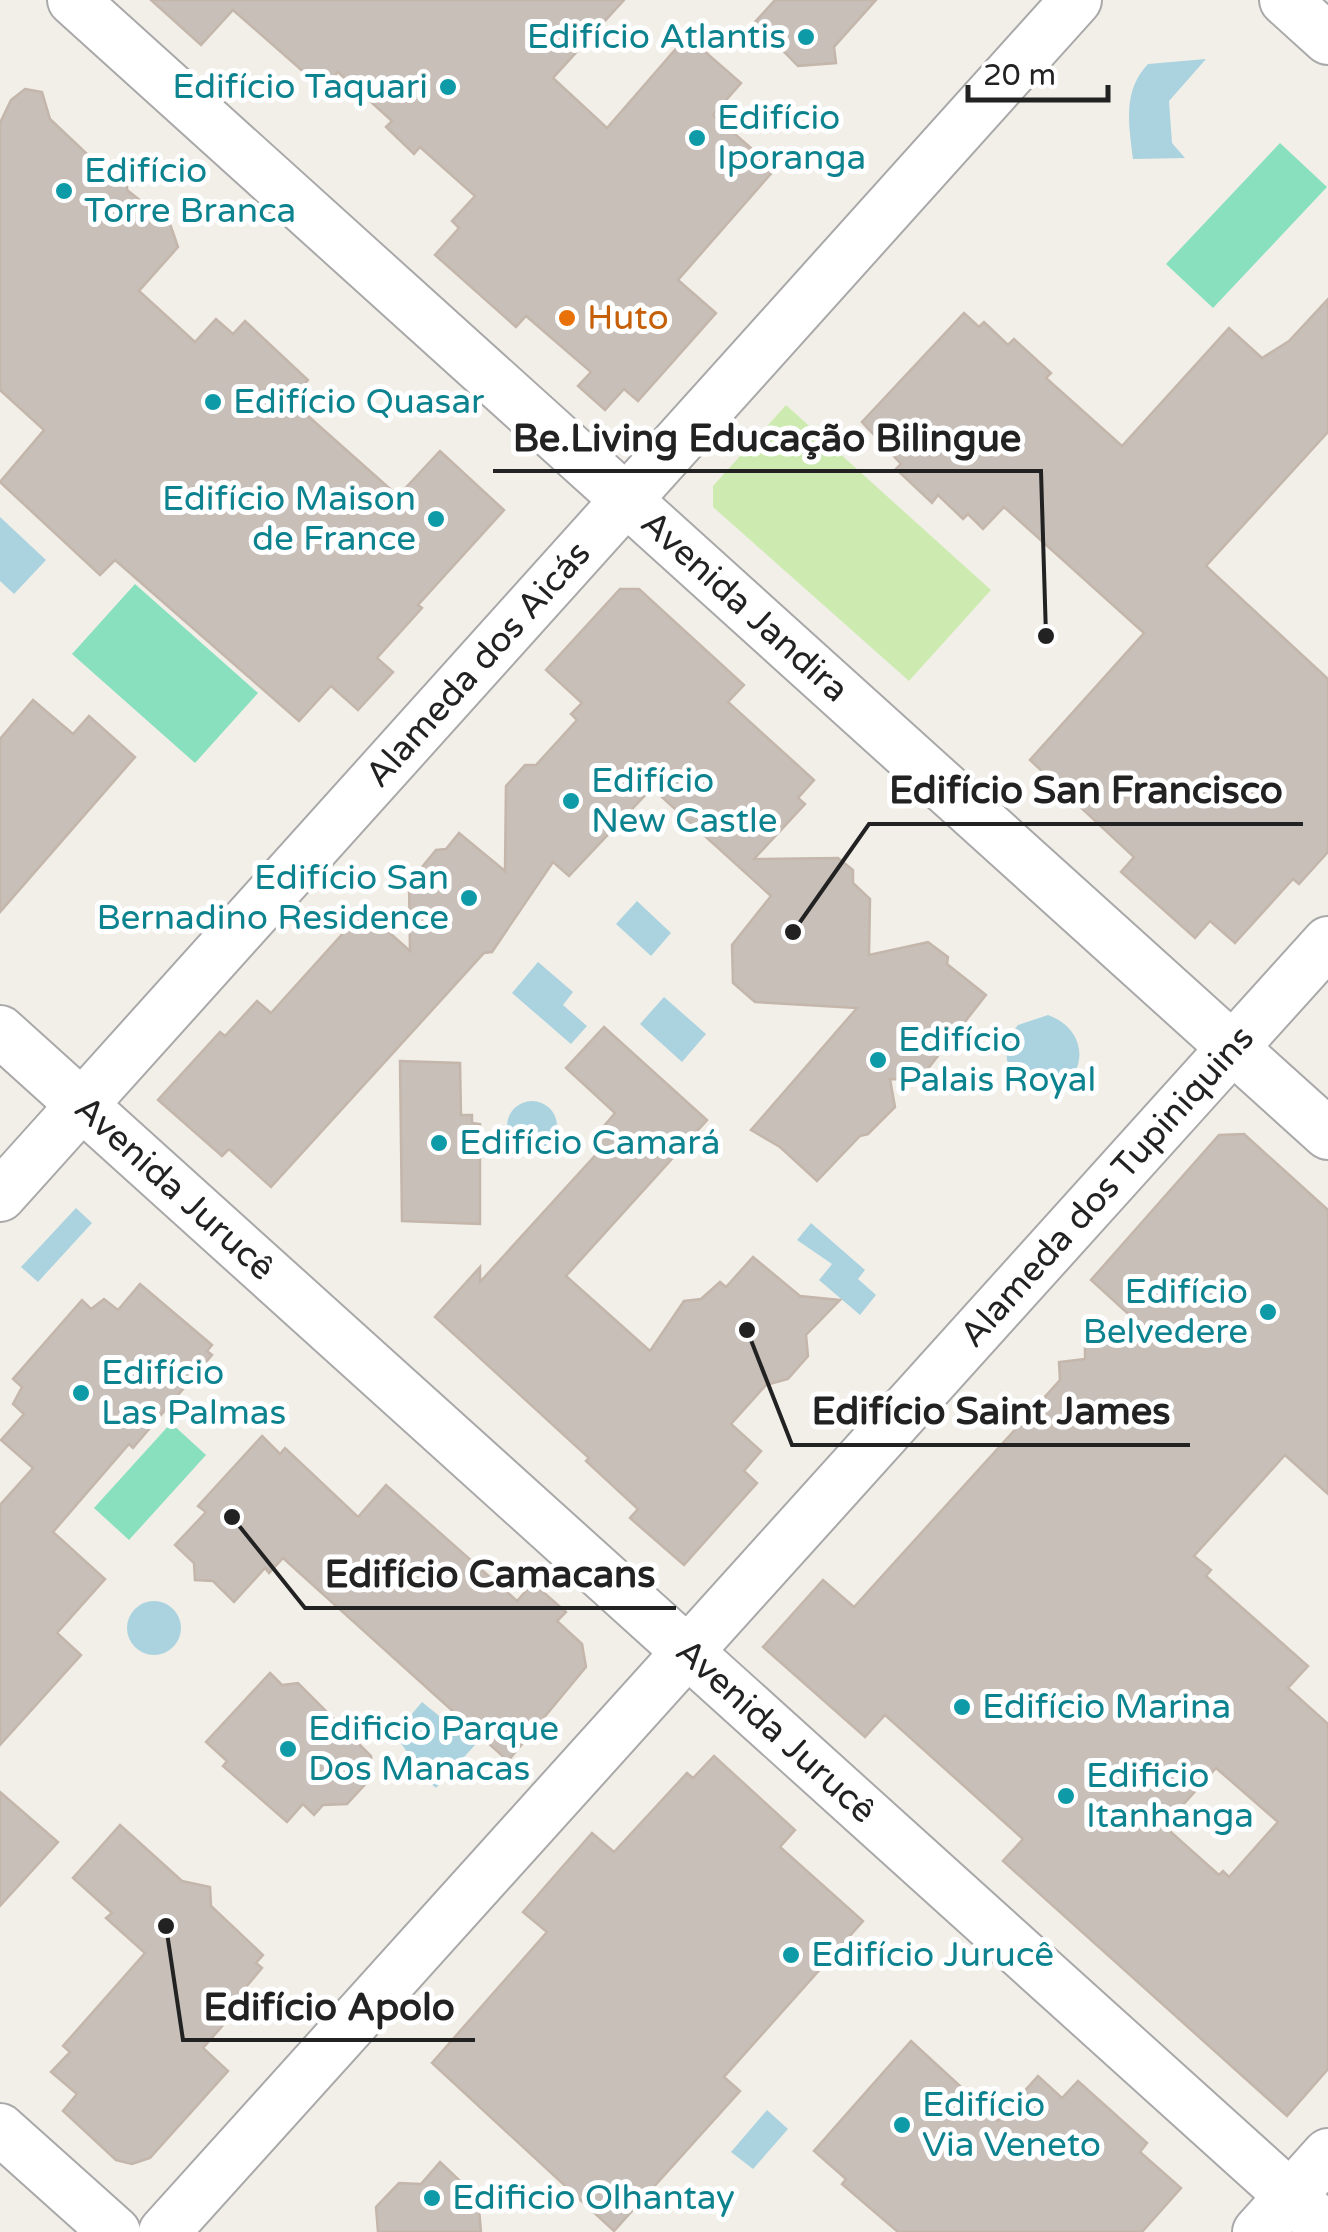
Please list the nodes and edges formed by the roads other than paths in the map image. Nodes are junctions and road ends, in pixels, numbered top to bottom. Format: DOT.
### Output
graph roads {
  1 [pos="73,0"];
  2 [pos="1076,0"];
  3 [pos="1285,0"];
  4 [pos="1328,39"];
  5 [pos="625,500"];
  6 [pos="1328,942"];
  7 [pos="0,1031"];
  8 [pos="1233,1050"];
  9 [pos="82,1105"];
  10 [pos="1328,1134"];
  11 [pos="0,1196"];
  12 [pos="690,1651"];
  13 [pos="0,2128"];
  14 [pos="1328,2154"];
  15 [pos="1274,2214"];
  16 [pos="1328,2230"];
  17 [pos="115,2232"];
  18 [pos="164,2232"];
  1 -- 5 [label="street, Avenida Jandira"];
  2 -- 5 [label="street, Alameda dos Aicás"];
  3 -- 4 [label="street"];
  5 -- 8 [label="street, Avenida Jandira"];
  5 -- 9 [label="street, Alameda dos Aicás"];
  6 -- 8 [label="street, Alameda dos Tupiniquins"];
  7 -- 9 [label="street, Avenida Jurucê"];
  8 -- 10 [label="street, Avenida Jandira"];
  8 -- 12 [label="street, Alameda dos Tupiniquins"];
  9 -- 11 [label="street, Alameda dos Aicás"];
  9 -- 12 [label="street, Avenida Jurucê"];
  12 -- 15 [label="street, Avenida Jurucê"];
  12 -- 18 [label="street, Alameda dos Tupiniquins"];
  13 -- 17 [label="street"];
  14 -- 15 [label="street"];
  15 -- 16 [label="street, Avenida Jurucê"];
}
